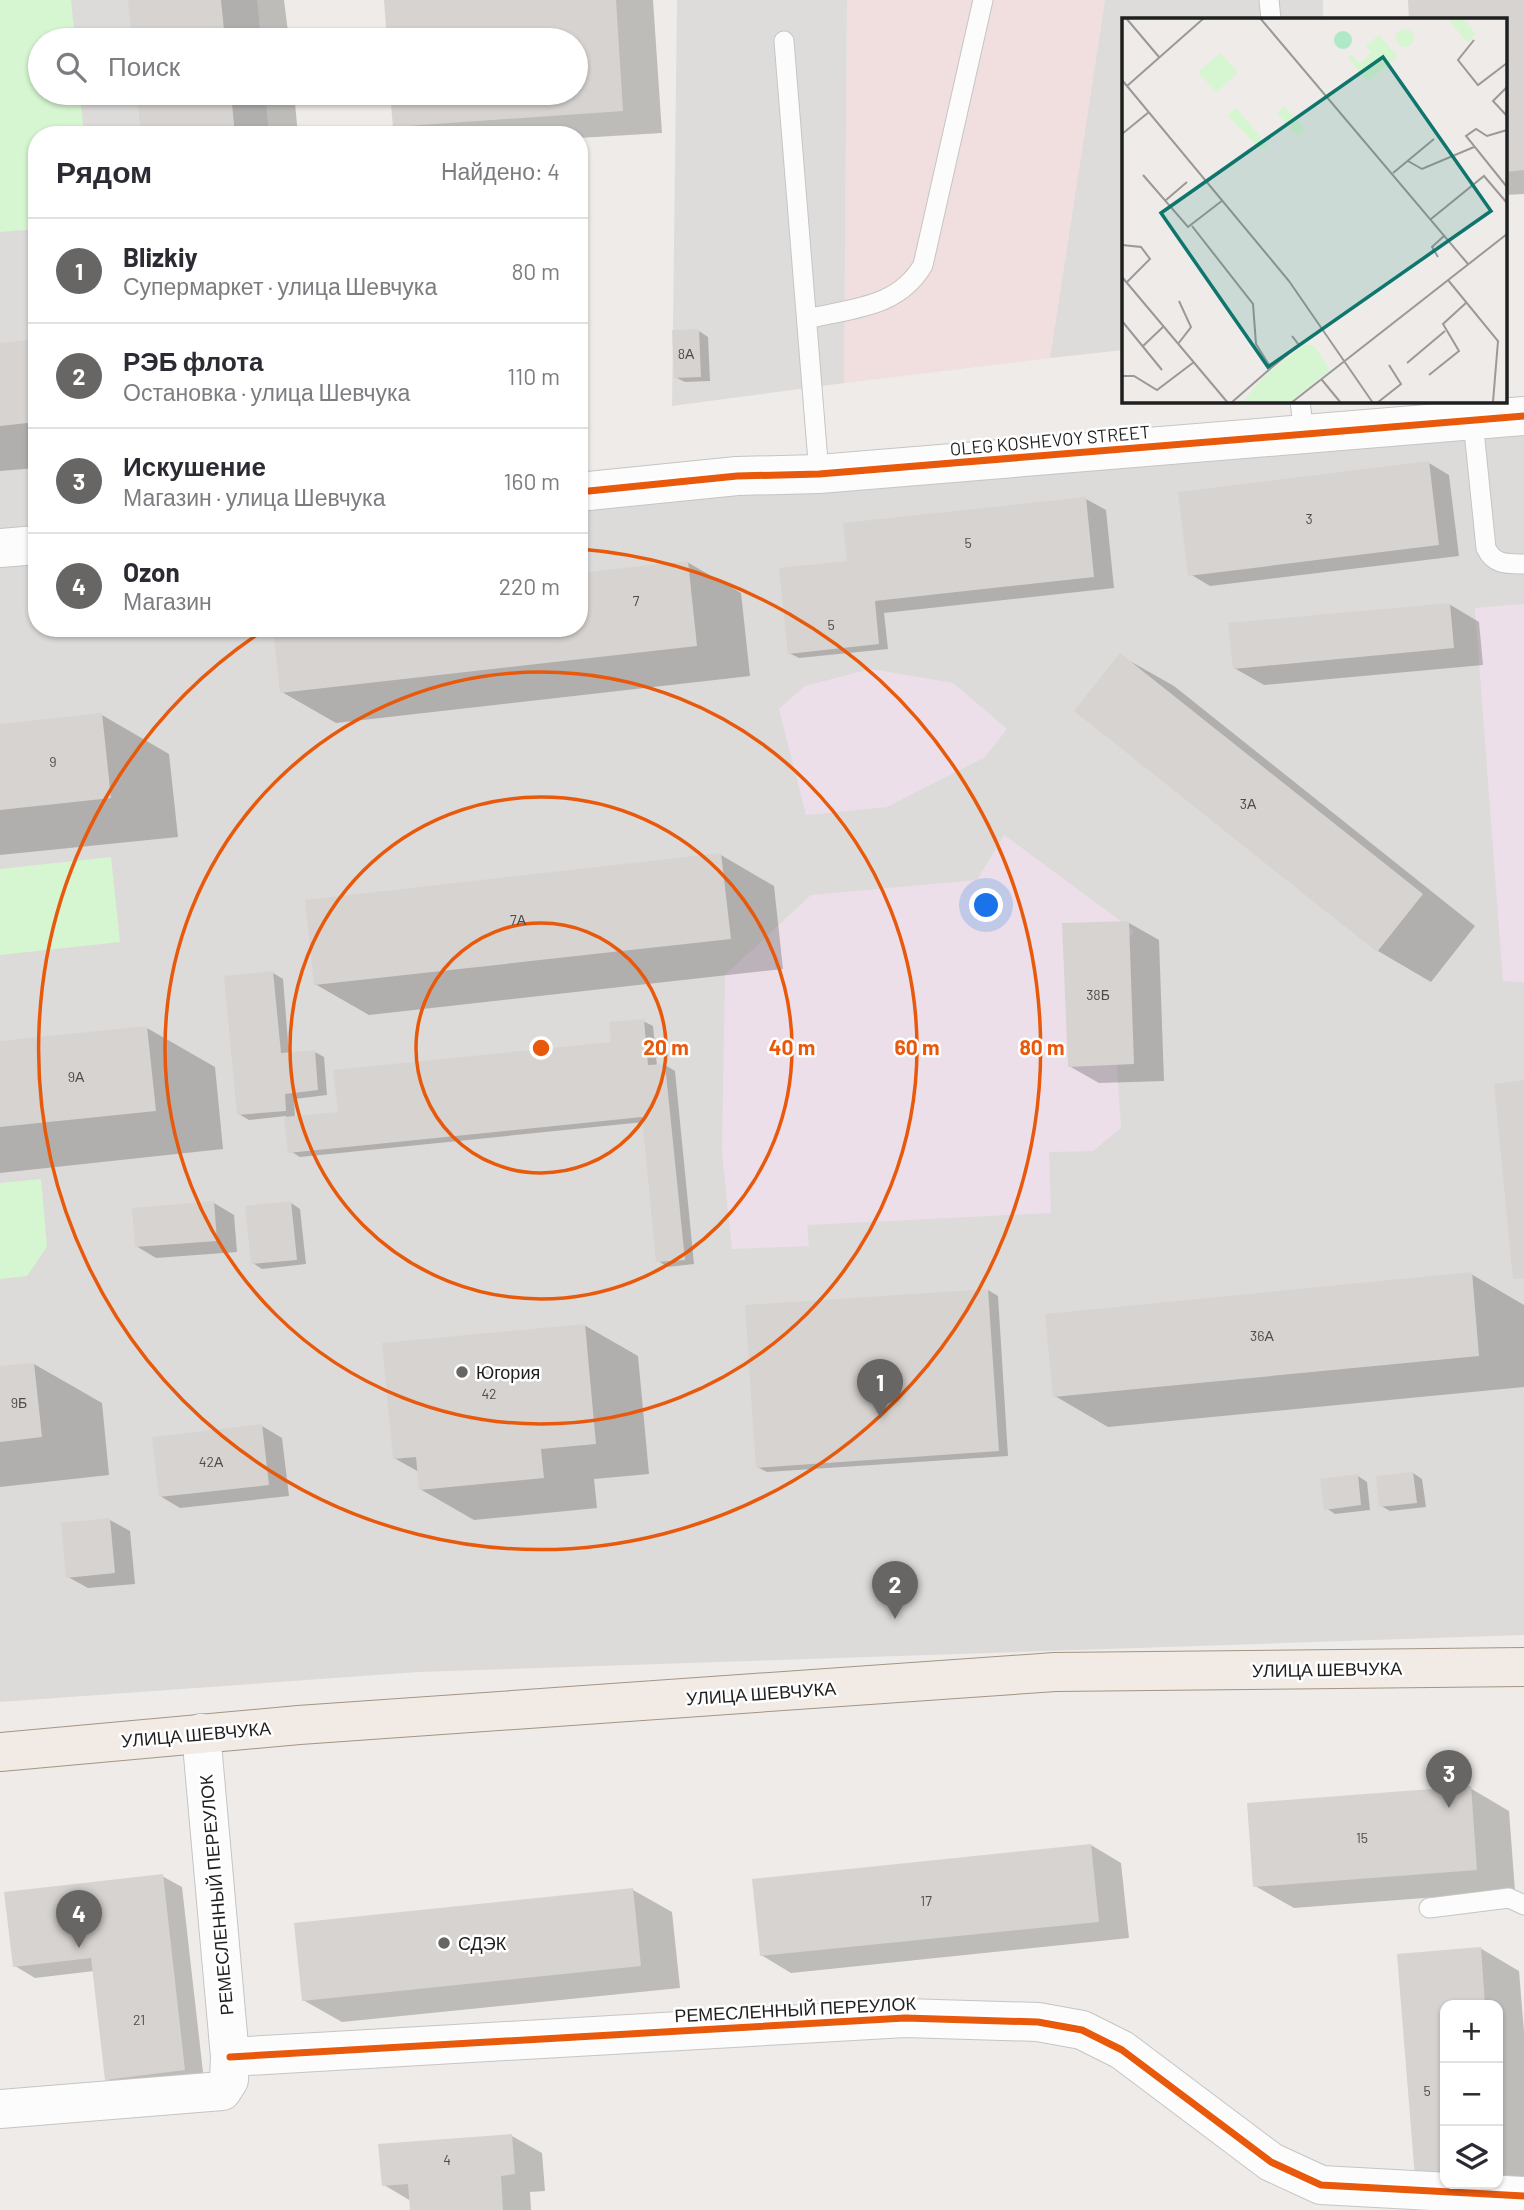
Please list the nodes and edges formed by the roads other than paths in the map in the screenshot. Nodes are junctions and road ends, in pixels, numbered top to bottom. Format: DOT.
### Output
graph roads {
  1 [pos="983,0"];
  2 [pos="1269,0"];
  3 [pos="1271,18"];
  4 [pos="784,41"];
  5 [pos="807,319"];
  6 [pos="1524,416"];
  7 [pos="1302,418"];
  8 [pos="1473,421"];
  9 [pos="819,474"];
  10 [pos="588,491"];
  11 [pos="28,546"];
  12 [pos="0,548"];
  13 [pos="1524,564"];
  14 [pos="1524,1667"];
  15 [pos="201,1733"];
  16 [pos="0,1752"];
  17 [pos="1524,1905"];
  18 [pos="1429,1908"];
  19 [pos="230,2057"];
  20 [pos="0,2109"];
  21 [pos="1524,2196"];
  1 -- 5 [label="lane"];
  2 -- 3 [label="lane"];
  4 -- 5 [label="lane"];
  5 -- 9 [label="lane"];
  6 -- 8 [label="street, OLEG KOSHEVOY STREET"];
  7 -- 8 [label="street, OLEG KOSHEVOY STREET"];
  7 -- 9 [label="street, OLEG KOSHEVOY STREET"];
  8 -- 13 [label="lane"];
  9 -- 10 [label="street, OLEG KOSHEVOY STREET"];
  11 -- 12 [label="street"];
  14 -- 15 [label="main road, УЛИЦА ШЕВЧУКА"];
  15 -- 16 [label="main road, УЛИЦА ШЕВЧУКА"];
  15 -- 19 [label="street, РЕМЕСЛЕННЫЙ ПЕРЕУЛОК"];
  17 -- 18 [label="lane"];
  19 -- 20 [label="street, РЕМЕСЛЕННЫЙ ПЕРЕУЛОК"];
  19 -- 21 [label="street, РЕМЕСЛЕННЫЙ ПЕРЕУЛОК"];
}
